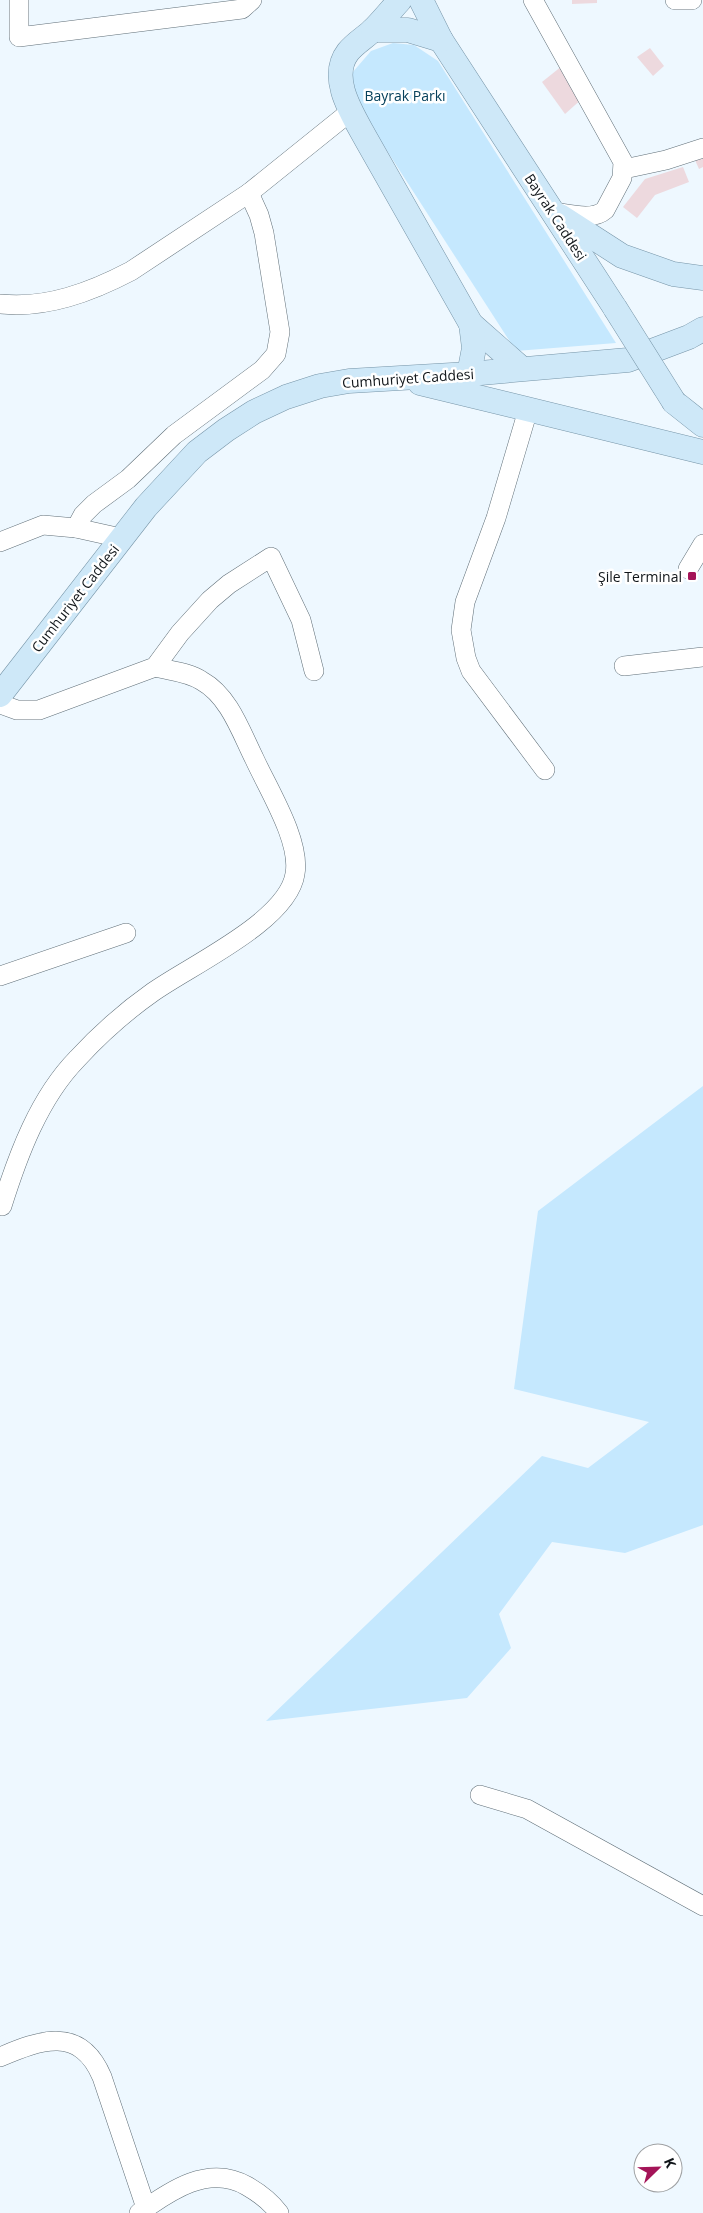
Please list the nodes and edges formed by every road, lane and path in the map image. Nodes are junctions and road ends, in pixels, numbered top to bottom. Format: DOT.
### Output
graph roads {
  1 [pos="19,0"];
  2 [pos="252,0"];
  3 [pos="400,0"];
  4 [pos="534,0"];
  5 [pos="676,0"];
  6 [pos="692,0"];
  7 [pos="423,3"];
  8 [pos="373,30"];
  9 [pos="442,40"];
  10 [pos="351,111"];
  11 [pos="703,148"];
  12 [pos="624,169"];
  13 [pos="249,193"];
  14 [pos="553,212"];
  15 [pos="703,278"];
  16 [pos="0,304"];
  17 [pos="471,324"];
  18 [pos="703,329"];
  19 [pos="521,368"];
  20 [pos="469,374"];
  21 [pos="399,377"];
  22 [pos="528,410"];
  23 [pos="703,425"];
  24 [pos="703,452"];
  25 [pos="76,528"];
  26 [pos="121,538"];
  27 [pos="0,542"];
  28 [pos="703,544"];
  29 [pos="688,569"];
  30 [pos="703,657"];
  31 [pos="624,666"];
  32 [pos="155,667"];
  33 [pos="314,671"];
  34 [pos="0,695"];
  35 [pos="0,704"];
  36 [pos="545,770"];
  37 [pos="126,933"];
  38 [pos="0,976"];
  39 [pos="0,1205"];
  40 [pos="480,1795"];
  41 [pos="703,1906"];
  42 [pos="0,2057"];
  43 [pos="142,2210"];
  44 [pos="279,2213"];
  1 -- 2 [label="street"];
  3 -- 8 [label="main road"];
  4 -- 12 [label="street"];
  5 -- 6 [label="street"];
  7 -- 8 [label="main road"];
  7 -- 9 [label="main road, Bayrak Caddesi"];
  8 -- 9 [label="main road"];
  8 -- 10 [label="main road"];
  9 -- 14 [label="main road, Bayrak Caddesi"];
  10 -- 13 [label="street"];
  10 -- 17 [label="main road"];
  11 -- 12 [label="street"];
  12 -- 14 [label="street"];
  13 -- 16 [label="street"];
  13 -- 25 [label="street"];
  14 -- 15 [label="main road"];
  14 -- 23 [label="main road, Bayrak Caddesi, bridge"];
  17 -- 19 [label="main road"];
  17 -- 20 [label="main road"];
  18 -- 19 [label="main road, Cumhuriyet Caddesi"];
  19 -- 20 [label="main road, Cumhuriyet Caddesi"];
  20 -- 21 [label="main road, Cumhuriyet Caddesi"];
  21 -- 22 [label="main road"];
  21 -- 26 [label="main road, Cumhuriyet Caddesi"];
  22 -- 24 [label="main road"];
  22 -- 36 [label="street"];
  25 -- 26 [label="street"];
  25 -- 27 [label="street"];
  26 -- 34 [label="main road, Cumhuriyet Caddesi"];
  28 -- 29 [label="street"];
  30 -- 31 [label="street"];
  32 -- 33 [label="street"];
  32 -- 35 [label="street"];
  32 -- 39 [label="street"];
  37 -- 38 [label="street"];
  40 -- 41 [label="street"];
  42 -- 43 [label="street"];
  43 -- 44 [label="street"];
}
